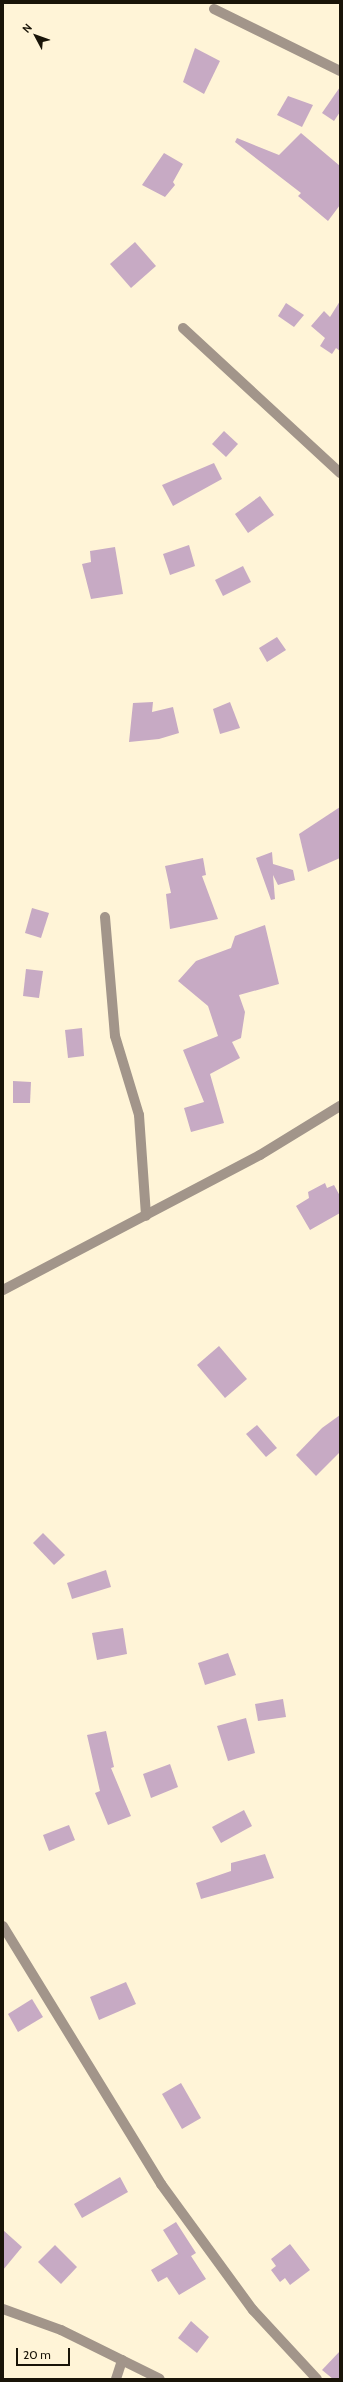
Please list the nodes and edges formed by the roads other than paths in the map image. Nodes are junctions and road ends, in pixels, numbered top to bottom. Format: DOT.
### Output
graph roads {
  1 [pos="214,9"];
  2 [pos="340,71"];
  3 [pos="183,328"];
  4 [pos="340,472"];
  5 [pos="105,917"];
  6 [pos="340,1106"];
  7 [pos="146,1216"];
  8 [pos="3,1290"];
  9 [pos="3,1926"];
  10 [pos="3,2309"];
  11 [pos="122,2360"];
  12 [pos="116,2379"];
  13 [pos="160,2379"];
  14 [pos="317,2379"];
  1 -- 2 [label="street"];
  3 -- 4 [label="street"];
  5 -- 7 [label="street"];
  6 -- 7 [label="street"];
  7 -- 8 [label="street"];
  9 -- 14 [label="street"];
  10 -- 11 [label="street"];
  11 -- 12 [label="street"];
  11 -- 13 [label="street"];
}
